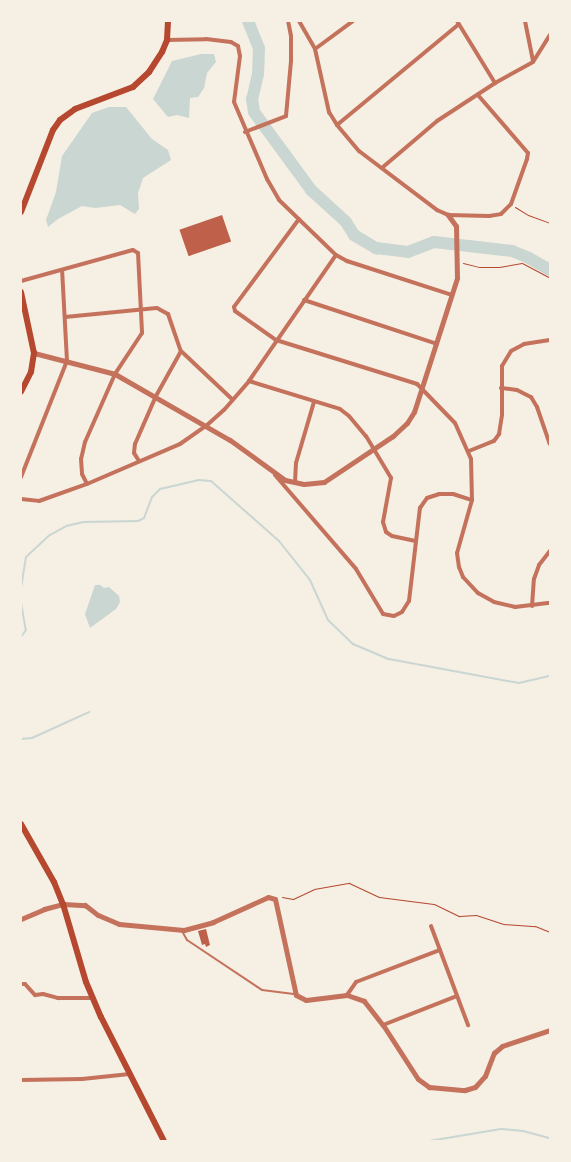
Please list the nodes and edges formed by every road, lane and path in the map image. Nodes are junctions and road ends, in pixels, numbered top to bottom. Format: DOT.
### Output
graph roads {
  1 [pos="168,21"];
  2 [pos="288,21"];
  3 [pos="299,21"];
  4 [pos="353,21"];
  5 [pos="525,21"];
  6 [pos="458,23"];
  7 [pos="550,34"];
  8 [pos="168,40"];
  9 [pos="315,49"];
  10 [pos="533,62"];
  11 [pos="495,83"];
  12 [pos="478,96"];
  13 [pos="337,125"];
  14 [pos="245,132"];
  15 [pos="383,167"];
  16 [pos="510,204"];
  17 [pos="21,212"];
  18 [pos="448,215"];
  19 [pos="299,219"];
  20 [pos="550,223"];
  21 [pos="336,255"];
  22 [pos="457,262"];
  23 [pos="62,270"];
  24 [pos="550,278"];
  25 [pos="21,281"];
  26 [pos="21,292"];
  27 [pos="452,295"];
  28 [pos="304,300"];
  29 [pos="142,310"];
  30 [pos="65,317"];
  31 [pos="276,340"];
  32 [pos="550,340"];
  33 [pos="437,344"];
  34 [pos="181,351"];
  35 [pos="34,353"];
  36 [pos="67,361"];
  37 [pos="115,374"];
  38 [pos="249,381"];
  39 [pos="501,388"];
  40 [pos="422,389"];
  41 [pos="21,392"];
  42 [pos="156,396"];
  43 [pos="232,400"];
  44 [pos="314,402"];
  45 [pos="206,426"];
  46 [pos="550,444"];
  47 [pos="374,450"];
  48 [pos="469,451"];
  49 [pos="139,461"];
  50 [pos="272,471"];
  51 [pos="21,478"];
  52 [pos="295,483"];
  53 [pos="87,484"];
  54 [pos="21,499"];
  55 [pos="472,500"];
  56 [pos="415,541"];
  57 [pos="550,551"];
  58 [pos="550,603"];
  59 [pos="532,606"];
  60 [pos="21,824"];
  61 [pos="275,898"];
  62 [pos="63,904"];
  63 [pos="21,919"];
  64 [pos="431,926"];
  65 [pos="181,930"];
  66 [pos="550,932"];
  67 [pos="440,950"];
  68 [pos="21,984"];
  69 [pos="296,995"];
  70 [pos="347,995"];
  71 [pos="457,996"];
  72 [pos="93,998"];
  73 [pos="383,1025"];
  74 [pos="468,1025"];
  75 [pos="550,1030"];
  76 [pos="130,1074"];
  77 [pos="21,1080"];
  78 [pos="164,1141"];
  1 -- 8 [label="main road"];
  2 -- 14 [label="street"];
  3 -- 9 [label="street"];
  4 -- 9 [label="street"];
  5 -- 10 [label="street"];
  6 -- 11 [label="street"];
  6 -- 13 [label="street"];
  7 -- 10 [label="street"];
  8 -- 14 [label="street"];
  8 -- 17 [label="main road"];
  9 -- 13 [label="street"];
  10 -- 11 [label="street"];
  11 -- 12 [label="street"];
  12 -- 15 [label="street"];
  12 -- 16 [label="street"];
  13 -- 15 [label="street"];
  14 -- 19 [label="street"];
  15 -- 18 [label="street"];
  16 -- 18 [label="street"];
  16 -- 20 [label="path"];
  18 -- 22 [label="street"];
  19 -- 21 [label="street"];
  19 -- 31 [label="street"];
  21 -- 27 [label="street"];
  21 -- 28 [label="street"];
  22 -- 24 [label="path"];
  22 -- 27 [label="street"];
  23 -- 25 [label="street"];
  23 -- 29 [label="street"];
  23 -- 30 [label="street"];
  26 -- 35 [label="main road"];
  27 -- 33 [label="street"];
  28 -- 31 [label="street"];
  28 -- 33 [label="street"];
  29 -- 30 [label="street"];
  29 -- 34 [label="street"];
  29 -- 37 [label="street"];
  30 -- 36 [label="street"];
  31 -- 38 [label="street"];
  31 -- 40 [label="street"];
  32 -- 39 [label="street"];
  33 -- 40 [label="street"];
  34 -- 42 [label="street"];
  34 -- 43 [label="street"];
  35 -- 36 [label="street"];
  35 -- 41 [label="main road"];
  36 -- 37 [label="street"];
  36 -- 51 [label="street"];
  37 -- 42 [label="street"];
  37 -- 53 [label="street"];
  38 -- 43 [label="street"];
  38 -- 44 [label="street"];
  39 -- 46 [label="street"];
  39 -- 48 [label="street"];
  40 -- 47 [label="street"];
  40 -- 48 [label="street"];
  42 -- 45 [label="street"];
  42 -- 49 [label="street"];
  43 -- 45 [label="street"];
  44 -- 47 [label="street"];
  44 -- 52 [label="street"];
  45 -- 49 [label="street"];
  45 -- 50 [label="street"];
  47 -- 52 [label="street"];
  47 -- 56 [label="street"];
  48 -- 55 [label="street"];
  49 -- 53 [label="street"];
  50 -- 52 [label="street"];
  50 -- 56 [label="street"];
  53 -- 54 [label="street"];
  55 -- 56 [label="street"];
  55 -- 59 [label="street"];
  57 -- 59 [label="street"];
  58 -- 59 [label="street"];
  60 -- 62 [label="main road"];
  61 -- 65 [label="street"];
  61 -- 66 [label="path"];
  61 -- 69 [label="street"];
  62 -- 63 [label="street"];
  62 -- 65 [label="street"];
  62 -- 72 [label="main road"];
  64 -- 67 [label="street"];
  65 -- 69 [label="lane"];
  67 -- 70 [label="street"];
  67 -- 71 [label="street"];
  68 -- 72 [label="street"];
  69 -- 70 [label="street"];
  70 -- 73 [label="street"];
  71 -- 73 [label="street"];
  71 -- 74 [label="street"];
  72 -- 76 [label="main road"];
  73 -- 75 [label="street"];
  76 -- 77 [label="street"];
  76 -- 78 [label="main road"];
}
